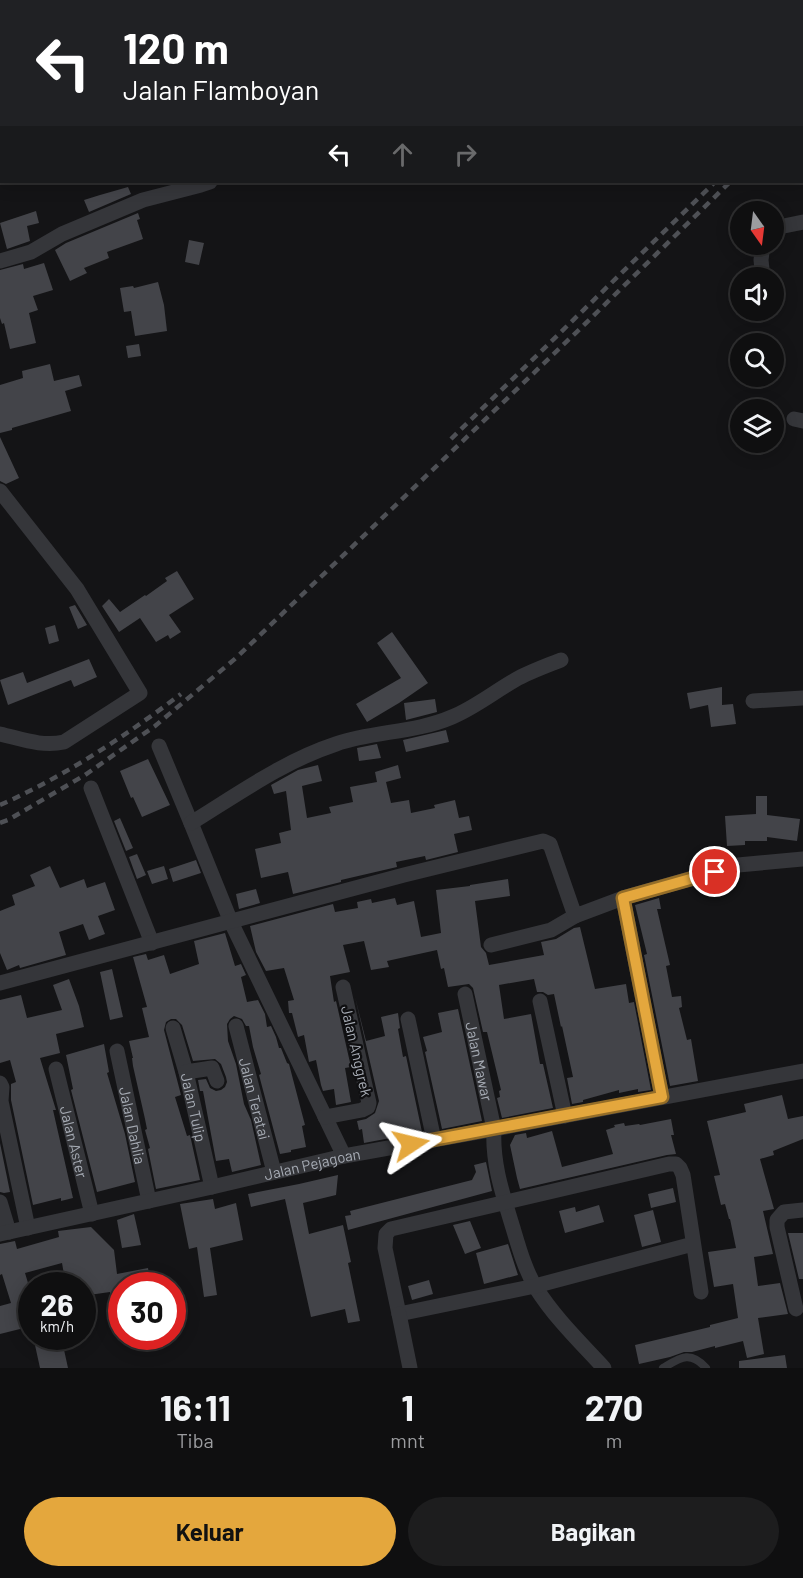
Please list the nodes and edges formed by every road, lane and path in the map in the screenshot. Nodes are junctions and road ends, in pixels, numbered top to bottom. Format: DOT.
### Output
graph roads {
  1 [pos="207,183"];
  2 [pos="803,222"];
  3 [pos="784,226"];
  4 [pos="0,261"];
  5 [pos="0,490"];
  6 [pos="561,660"];
  7 [pos="803,698"];
  8 [pos="753,700"];
  9 [pos="0,734"];
  10 [pos="159,746"];
  11 [pos="91,788"];
  12 [pos="191,822"];
  13 [pos="802,864"];
  14 [pos="623,898"];
  15 [pos="575,916"];
  16 [pos="231,922"];
  17 [pos="152,943"];
  18 [pos="491,945"];
  19 [pos="0,984"];
  20 [pos="343,987"];
  21 [pos="465,994"];
  22 [pos="540,1001"];
  23 [pos="408,1019"];
  24 [pos="236,1026"];
  25 [pos="173,1028"];
  26 [pos="117,1051"];
  27 [pos="56,1069"];
  28 [pos="803,1071"];
  29 [pos="186,1072"];
  30 [pos="218,1081"];
  31 [pos="1,1085"];
  32 [pos="662,1097"];
  33 [pos="565,1116"];
  34 [pos="325,1118"];
  35 [pos="494,1130"];
  36 [pos="434,1140"];
  37 [pos="344,1156"];
  38 [pos="274,1172"];
  39 [pos="212,1187"];
  40 [pos="149,1201"];
  41 [pos="0,1202"];
  42 [pos="505,1202"];
  43 [pos="803,1210"];
  44 [pos="92,1214"];
  45 [pos="28,1228"];
  46 [pos="4,1233"];
  47 [pos="693,1244"];
  48 [pos="535,1286"];
  49 [pos="701,1292"];
  50 [pos="796,1309"];
  51 [pos="399,1314"];
  52 [pos="410,1368"];
  53 [pos="604,1368"];
  54 [pos="663,1368"];
  55 [pos="706,1368"];
  1 -- 4 [label="street"];
  2 -- 3 [label="street"];
  5 -- 9 [label="street"];
  6 -- 12 [label="street"];
  7 -- 8 [label="street"];
  10 -- 12 [label="street"];
  11 -- 17 [label="street"];
  12 -- 16 [label="street"];
  13 -- 14 [label="street"];
  14 -- 15 [label="street"];
  14 -- 32 [label="street"];
  15 -- 16 [label="street"];
  15 -- 18 [label="street"];
  16 -- 17 [label="street"];
  16 -- 34 [label="street"];
  17 -- 19 [label="street"];
  20 -- 34 [label="street, Jalan Anggrek"];
  21 -- 35 [label="street, Jalan Mawar"];
  22 -- 33 [label="street"];
  23 -- 36 [label="street"];
  24 -- 38 [label="street, Jalan Teratai"];
  25 -- 29 [label="street, Jalan Tulip"];
  26 -- 40 [label="street, Jalan Dahlia"];
  27 -- 44 [label="street, Jalan Aster"];
  28 -- 32 [label="street, Jalan Pejagoan"];
  29 -- 30 [label="street"];
  29 -- 39 [label="street, Jalan Tulip"];
  31 -- 45 [label="street"];
  32 -- 33 [label="street, Jalan Pejagoan"];
  33 -- 35 [label="street, Jalan Pejagoan"];
  34 -- 37 [label="street"];
  35 -- 36 [label="street, Jalan Pejagoan"];
  35 -- 42 [label="street, Jalan Mawar"];
  36 -- 37 [label="street, Jalan Pejagoan"];
  37 -- 38 [label="street, Jalan Pejagoan"];
  38 -- 39 [label="street, Jalan Pejagoan"];
  39 -- 40 [label="street, Jalan Pejagoan"];
  40 -- 44 [label="street, Jalan Pejagoan"];
  41 -- 46 [label="street"];
  42 -- 47 [label="street"];
  42 -- 48 [label="street, Jalan Mawar"];
  42 -- 51 [label="street"];
  43 -- 50 [label="street"];
  44 -- 45 [label="street, Jalan Pejagoan"];
  45 -- 46 [label="street, Jalan Pejagoan"];
  47 -- 48 [label="street"];
  47 -- 49 [label="street"];
  48 -- 51 [label="street"];
  48 -- 53 [label="street, Jalan Mawar"];
  51 -- 52 [label="street"];
  54 -- 55 [label="lane"];
}
